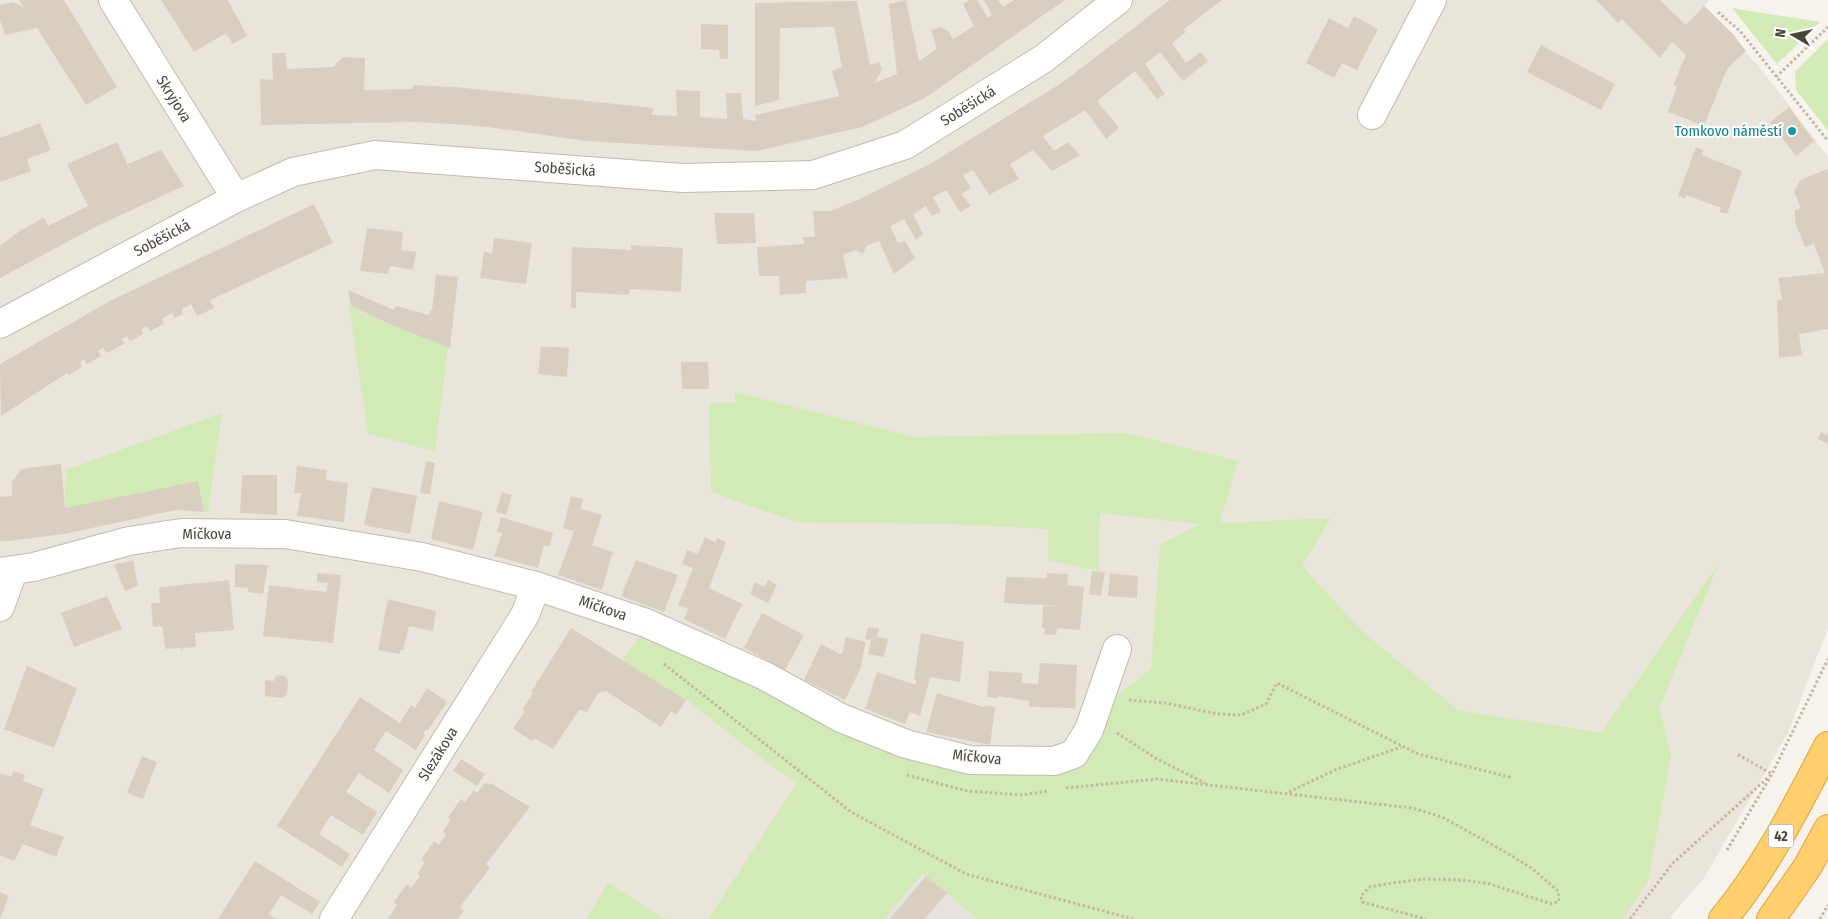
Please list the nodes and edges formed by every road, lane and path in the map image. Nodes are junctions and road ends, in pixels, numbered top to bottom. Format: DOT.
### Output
graph roads {
  1 [pos="113,0"];
  2 [pos="1118,0"];
  3 [pos="1432,0"];
  4 [pos="1718,12"];
  5 [pos="1828,27"];
  6 [pos="1776,76"];
  7 [pos="1372,115"];
  8 [pos="1828,141"];
  9 [pos="236,198"];
  10 [pos="0,324"];
  11 [pos="7,571"];
  12 [pos="536,586"];
  13 [pos="0,607"];
  14 [pos="646,623"];
  15 [pos="1117,649"];
  16 [pos="1828,659"];
  17 [pos="1097,706"];
  18 [pos="1828,746"];
  19 [pos="1402,747"];
  20 [pos="1737,754"];
  21 [pos="1772,774"];
  22 [pos="1513,778"];
  23 [pos="1207,784"];
  24 [pos="1828,829"];
  25 [pos="1727,850"];
  26 [pos="1828,905"];
  27 [pos="334,919"];
  28 [pos="1133,919"];
  29 [pos="1426,919"];
  30 [pos="1630,919"];
  31 [pos="1723,919"];
  32 [pos="1771,919"];
  33 [pos="1820,919"];
  1 -- 9 [label="street, Skryjova"];
  2 -- 9 [label="street, Soběšická"];
  3 -- 7 [label="street"];
  4 -- 6 [label="path"];
  5 -- 6 [label="path"];
  6 -- 8 [label="path"];
  9 -- 10 [label="street, Soběšická"];
  11 -- 12 [label="street, Míčkova"];
  11 -- 13 [label="street"];
  12 -- 14 [label="street, Míčkova"];
  12 -- 27 [label="street, Slezákova"];
  14 -- 17 [label="street, Míčkova"];
  14 -- 28 [label="path"];
  15 -- 17 [label="street, Míčkova"];
  16 -- 21 [label="path"];
  17 -- 19 [label="path"];
  17 -- 23 [label="path"];
  18 -- 31 [label="highway, 42"];
  19 -- 22 [label="path"];
  19 -- 29 [label="path"];
  20 -- 21 [label="path"];
  21 -- 25 [label="path"];
  21 -- 30 [label="path"];
  24 -- 32 [label="highway, 42"];
  26 -- 33 [label="path"];
}
